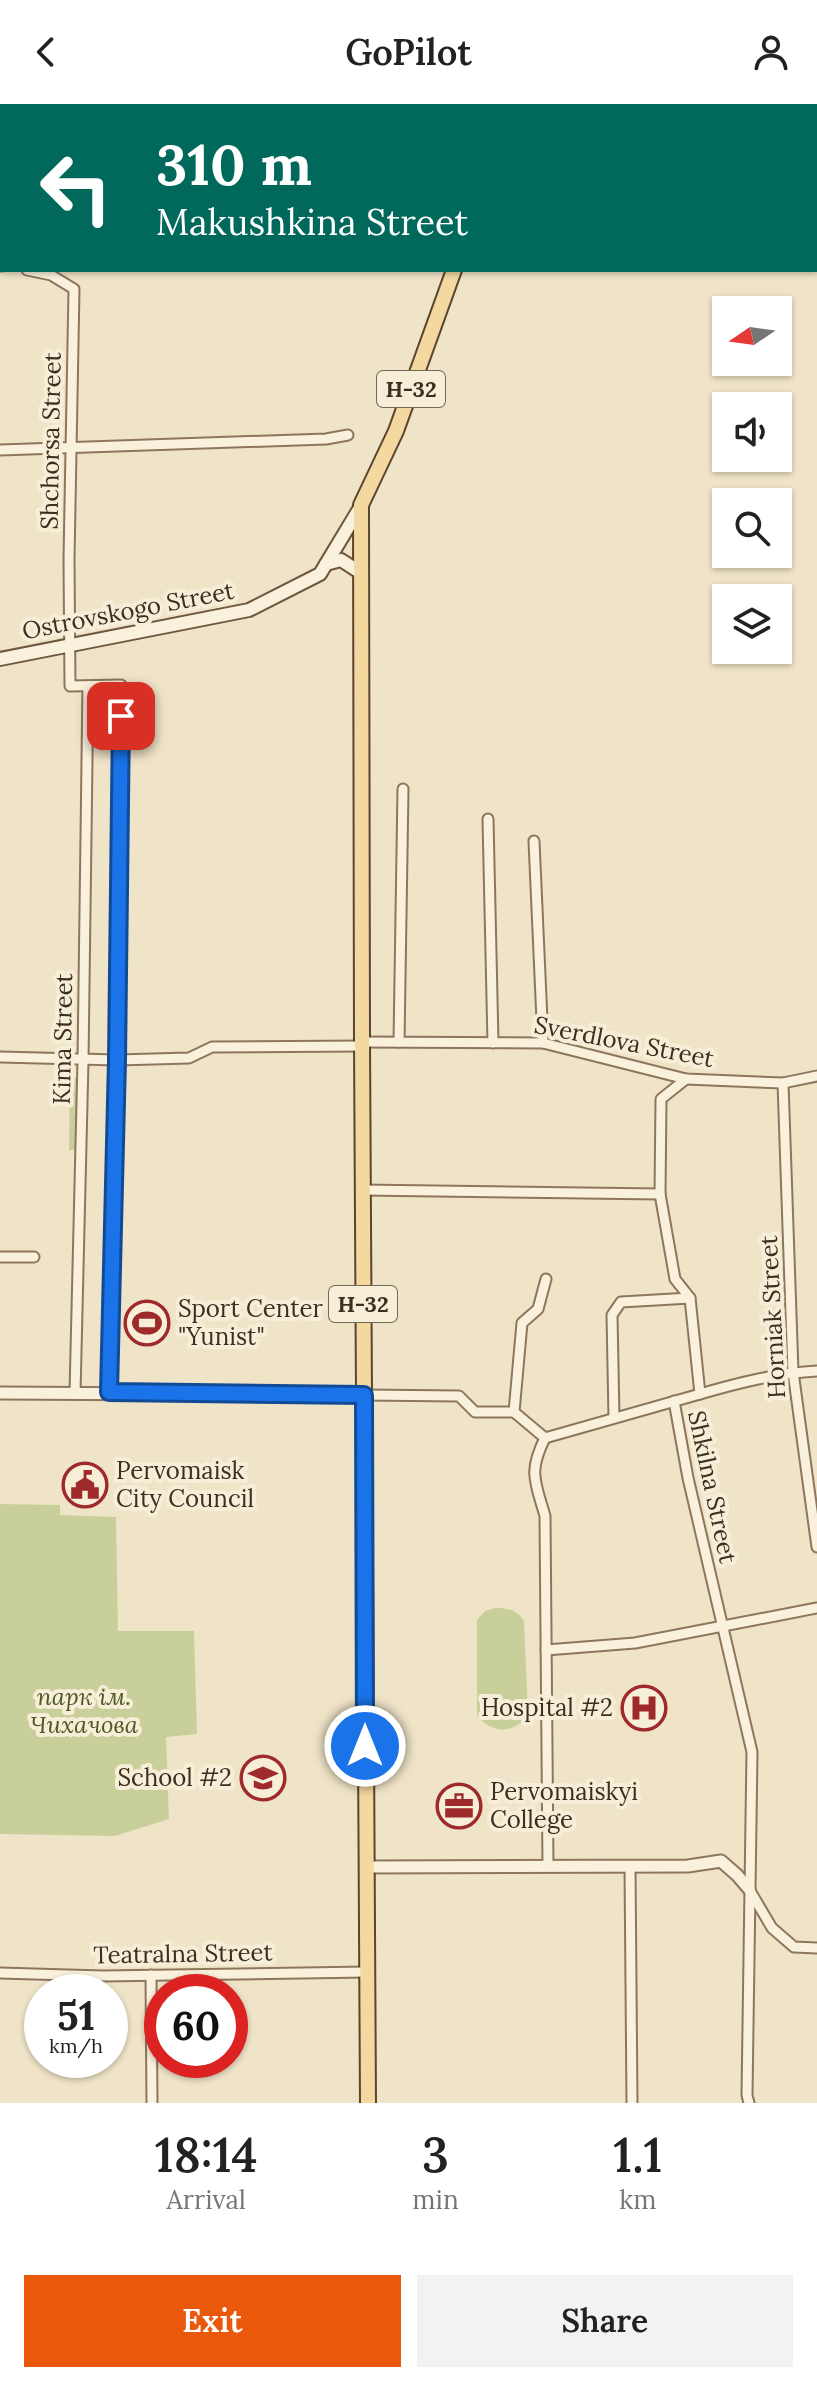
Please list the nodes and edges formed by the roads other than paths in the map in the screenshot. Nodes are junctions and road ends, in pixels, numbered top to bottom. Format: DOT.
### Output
graph roads {
  1 [pos="37,272"];
  2 [pos="453,272"];
  3 [pos="348,435"];
  4 [pos="71,448"];
  5 [pos="0,450"];
  6 [pos="361,505"];
  7 [pos="326,564"];
  8 [pos="361,573"];
  9 [pos="69,644"];
  10 [pos="0,659"];
  11 [pos="88,686"];
  12 [pos="403,789"];
  13 [pos="488,819"];
  14 [pos="534,841"];
  15 [pos="399,1042"];
  16 [pos="493,1043"];
  17 [pos="543,1043"];
  18 [pos="362,1044"];
  19 [pos="0,1057"];
  20 [pos="117,1060"];
  21 [pos="83,1061"];
  22 [pos="817,1076"];
  23 [pos="686,1079"];
  24 [pos="783,1083"];
  25 [pos="362,1190"];
  26 [pos="660,1194"];
  27 [pos="0,1257"];
  28 [pos="34,1257"];
  29 [pos="546,1279"];
  30 [pos="690,1298"];
  31 [pos="817,1371"];
  32 [pos="793,1372"];
  33 [pos="109,1392"];
  34 [pos="0,1393"];
  35 [pos="75,1393"];
  36 [pos="700,1394"];
  37 [pos="364,1395"];
  38 [pos="674,1401"];
  39 [pos="514,1412"];
  40 [pos="614,1418"];
  41 [pos="545,1438"];
  42 [pos="817,1547"];
  43 [pos="817,1608"];
  44 [pos="723,1626"];
  45 [pos="546,1650"];
  46 [pos="548,1866"];
  47 [pos="630,1866"];
  48 [pos="366,1867"];
  49 [pos="749,1889"];
  50 [pos="817,1948"];
  51 [pos="367,1972"];
  52 [pos="0,1973"];
  53 [pos="223,1974"];
  54 [pos="144,1975"];
  55 [pos="152,2078"];
  56 [pos="746,2100"];
  57 [pos="152,2103"];
  58 [pos="368,2103"];
  59 [pos="632,2103"];
  1 -- 4 [label="street, Shchorsa Street"];
  2 -- 6 [label="main road, Н-32"];
  3 -- 4 [label="street"];
  4 -- 5 [label="street"];
  4 -- 9 [label="street, Shchorsa Street"];
  6 -- 7 [label="main road, Ostrovskogo Street"];
  6 -- 8 [label="main road, Н-32"];
  7 -- 8 [label="main road"];
  7 -- 9 [label="main road, Ostrovskogo Street"];
  8 -- 18 [label="main road, Н-32"];
  9 -- 10 [label="main road, Ostrovskogo Street"];
  9 -- 11 [label="street, Shchorsa Street"];
  11 -- 20 [label="street"];
  11 -- 21 [label="street, Kima Street"];
  12 -- 15 [label="street"];
  13 -- 16 [label="street"];
  14 -- 17 [label="street"];
  15 -- 16 [label="street, Sverdlova Street"];
  15 -- 18 [label="street, Sverdlova Street"];
  16 -- 17 [label="street, Sverdlova Street"];
  17 -- 23 [label="street, Sverdlova Street"];
  18 -- 20 [label="street, Sverdlova Street"];
  18 -- 25 [label="main road, Н-32"];
  19 -- 21 [label="street, Sverdlova Street"];
  20 -- 21 [label="street, Sverdlova Street"];
  20 -- 33 [label="street"];
  21 -- 35 [label="street, Kima Street"];
  22 -- 24 [label="street, Sverdlova Street"];
  23 -- 24 [label="street, Sverdlova Street"];
  23 -- 26 [label="street, Shkilna Street"];
  24 -- 32 [label="street, Horniak Street"];
  25 -- 26 [label="street"];
  25 -- 37 [label="main road, Н-32"];
  26 -- 30 [label="street, Shkilna Street"];
  27 -- 28 [label="street"];
  29 -- 39 [label="street"];
  30 -- 36 [label="street, Shkilna Street"];
  30 -- 40 [label="street"];
  31 -- 32 [label="street"];
  32 -- 36 [label="street"];
  32 -- 42 [label="street, Horniak Street"];
  33 -- 35 [label="street"];
  33 -- 37 [label="street"];
  34 -- 35 [label="street"];
  36 -- 38 [label="street, Shkilna Street"];
  37 -- 39 [label="street"];
  37 -- 48 [label="main road, Н-32"];
  38 -- 40 [label="street"];
  38 -- 44 [label="street, Shkilna Street"];
  39 -- 41 [label="street"];
  40 -- 41 [label="street"];
  41 -- 45 [label="street"];
  43 -- 44 [label="street"];
  44 -- 45 [label="street"];
  44 -- 49 [label="street, Shkilna Street"];
  45 -- 46 [label="street"];
  46 -- 47 [label="street"];
  46 -- 48 [label="street"];
  47 -- 49 [label="street"];
  47 -- 59 [label="street"];
  48 -- 51 [label="main road, Н-32"];
  49 -- 50 [label="street"];
  49 -- 56 [label="street, Shkilna Street"];
  51 -- 53 [label="street, Teatralna Street"];
  51 -- 58 [label="main road, Н-32"];
  52 -- 54 [label="street, Teatralna Street"];
  55 -- 57 [label="street"];
}
